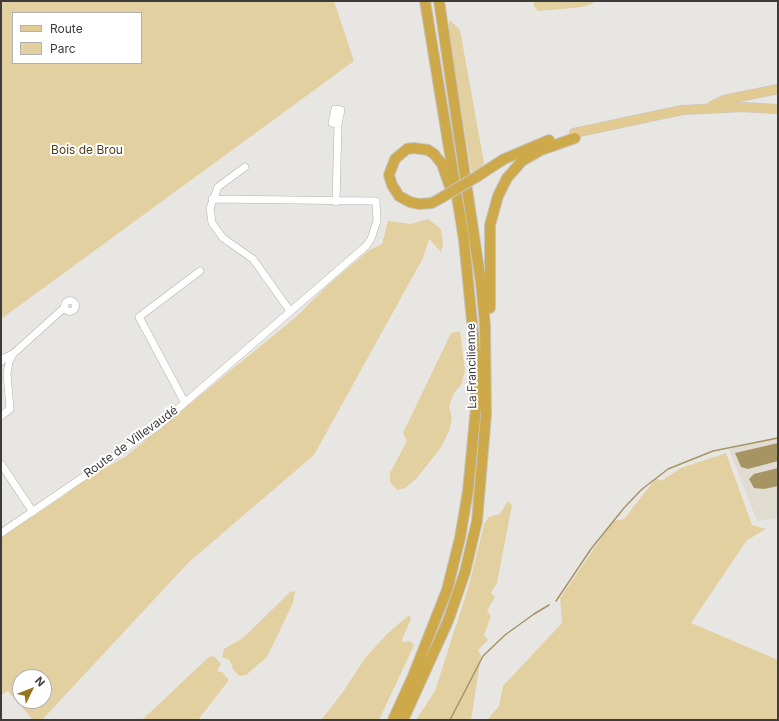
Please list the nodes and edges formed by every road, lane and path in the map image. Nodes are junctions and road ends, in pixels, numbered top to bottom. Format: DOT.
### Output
graph roads {
  1 [pos="425,1"];
  2 [pos="439,1"];
  3 [pos="778,90"];
  4 [pos="710,108"];
  5 [pos="764,108"];
  6 [pos="778,109"];
  7 [pos="338,124"];
  8 [pos="574,135"];
  9 [pos="245,167"];
  10 [pos="458,197"];
  11 [pos="212,199"];
  12 [pos="336,202"];
  13 [pos="200,271"];
  14 [pos="65,307"];
  15 [pos="290,311"];
  16 [pos="486,345"];
  17 [pos="13,354"];
  18 [pos="1,363"];
  19 [pos="7,374"];
  20 [pos="185,403"];
  21 [pos="1,416"];
  22 [pos="1,464"];
  23 [pos="33,512"];
  24 [pos="1,533"];
  25 [pos="393,720"];
  26 [pos="403,720"];
  1 -- 10 [label="highway, La Francilienne"];
  2 -- 16 [label="highway, La Francilienne"];
  3 -- 4 [label="main road"];
  4 -- 5 [label="main road"];
  4 -- 8 [label="main road"];
  5 -- 6 [label="main road"];
  5 -- 8 [label="main road"];
  7 -- 12 [label="street"];
  8 -- 10 [label="highway, bridge"];
  8 -- 16 [label="highway"];
  9 -- 11 [label="street"];
  10 -- 25 [label="highway, La Francilienne"];
  11 -- 12 [label="street"];
  11 -- 15 [label="street"];
  12 -- 15 [label="street, Route de Villevaudé"];
  13 -- 20 [label="street"];
  14 -- 17 [label="street"];
  15 -- 20 [label="street, Route de Villevaudé"];
  16 -- 26 [label="highway, La Francilienne"];
  17 -- 18 [label="street"];
  17 -- 19 [label="street"];
  18 -- 19 [label="street"];
  19 -- 21 [label="street"];
  20 -- 23 [label="street, Route de Villevaudé"];
  22 -- 23 [label="street"];
  23 -- 24 [label="street, Route de Villevaudé"];
}
